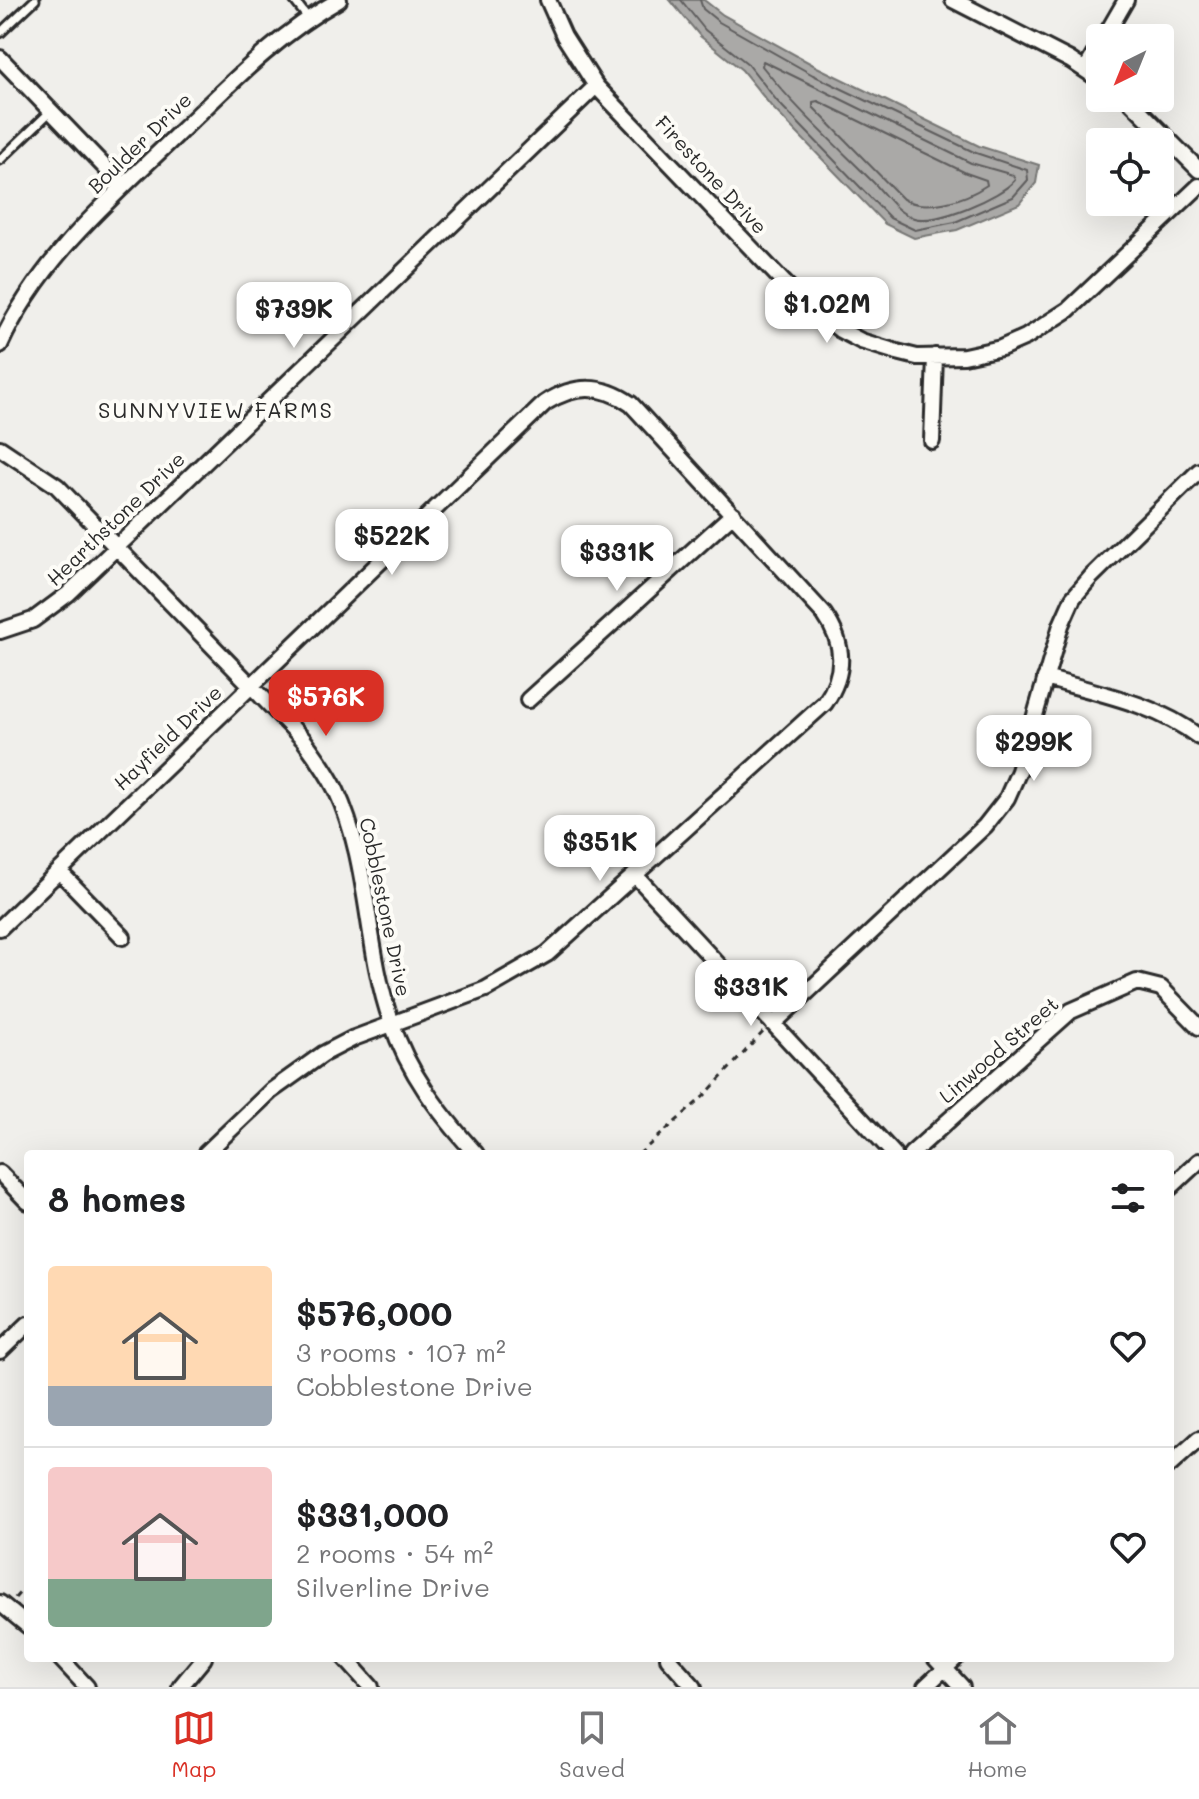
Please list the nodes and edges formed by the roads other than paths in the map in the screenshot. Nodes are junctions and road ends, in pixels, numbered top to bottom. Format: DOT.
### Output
graph roads {
  1 [pos="35,0"];
  2 [pos="294,0"];
  3 [pos="339,0"];
  4 [pos="548,0"];
  5 [pos="953,0"];
  6 [pos="1126,0"];
  7 [pos="308,18"];
  8 [pos="1112,24"];
  9 [pos="0,33"];
  10 [pos="0,58"];
  11 [pos="1085,70"];
  12 [pos="596,86"];
  13 [pos="51,111"];
  14 [pos="1141,112"];
  15 [pos="0,160"];
  16 [pos="1199,170"];
  17 [pos="123,186"];
  18 [pos="1199,186"];
  19 [pos="0,345"];
  20 [pos="935,356"];
  21 [pos="932,441"];
  22 [pos="0,448"];
  23 [pos="1199,471"];
  24 [pos="733,514"];
  25 [pos="117,546"];
  26 [pos="0,631"];
  27 [pos="1045,678"];
  28 [pos="252,685"];
  29 [pos="528,700"];
  30 [pos="1199,737"];
  31 [pos="59,871"];
  32 [pos="636,876"];
  33 [pos="0,928"];
  34 [pos="123,937"];
  35 [pos="391,1024"];
  36 [pos="773,1024"];
  37 [pos="1199,1027"];
  38 [pos="209,1150"];
  39 [pos="472,1150"];
  40 [pos="890,1150"];
  41 [pos="915,1150"];
  42 [pos="1199,1161"];
  43 [pos="0,1173"];
  44 [pos="1174,1184"];
  45 [pos="24,1198"];
  46 [pos="24,1328"];
  47 [pos="0,1351"];
  48 [pos="1199,1439"];
  49 [pos="1174,1461"];
  50 [pos="0,1603"];
  51 [pos="24,1623"];
  52 [pos="64,1662"];
  53 [pos="201,1662"];
  54 [pos="349,1662"];
  55 [pos="672,1662"];
  56 [pos="945,1662"];
  57 [pos="947,1662"];
  58 [pos="87,1687"];
  59 [pos="180,1687"];
  60 [pos="371,1687"];
  61 [pos="694,1687"];
  62 [pos="925,1687"];
  63 [pos="962,1687"];
  1 -- 9 [label="lane"];
  2 -- 7 [label="lane"];
  3 -- 7 [label="street, Boulder Drive"];
  4 -- 12 [label="street, Firestone Drive"];
  5 -- 11 [label="street"];
  6 -- 8 [label="street"];
  7 -- 17 [label="street, Boulder Drive"];
  10 -- 13 [label="street"];
  12 -- 20 [label="street, Firestone Drive"];
  12 -- 25 [label="street, Hearthstone Drive"];
  13 -- 15 [label="lane"];
  13 -- 17 [label="street"];
  14 -- 16 [label="street"];
  17 -- 19 [label="street, Boulder Drive"];
  18 -- 20 [label="street, Firestone Drive"];
  20 -- 21 [label="street"];
  22 -- 25 [label="street, Cobblestone Drive"];
  23 -- 27 [label="street"];
  24 -- 28 [label="street, Hayfield Drive"];
  24 -- 29 [label="street"];
  24 -- 32 [label="street, Hayfield Drive"];
  25 -- 26 [label="street, Hearthstone Drive"];
  25 -- 28 [label="street, Cobblestone Drive"];
  27 -- 30 [label="street"];
  27 -- 36 [label="street"];
  28 -- 31 [label="street, Hayfield Drive"];
  28 -- 35 [label="street, Cobblestone Drive"];
  31 -- 33 [label="street, Hayfield Drive"];
  31 -- 34 [label="street"];
  32 -- 35 [label="street, Hayfield Drive"];
  32 -- 36 [label="street"];
  35 -- 38 [label="street, Hayfield Drive"];
  35 -- 39 [label="street, Cobblestone Drive"];
  36 -- 40 [label="street"];
  37 -- 41 [label="street, Linwood Street"];
  42 -- 44 [label="street"];
  43 -- 45 [label="street"];
  46 -- 47 [label="street"];
  48 -- 49 [label="street"];
  50 -- 51 [label="street"];
  52 -- 58 [label="street"];
  53 -- 59 [label="street"];
  54 -- 60 [label="street"];
  55 -- 61 [label="street"];
  56 -- 62 [label="street"];
  57 -- 63 [label="street"];
}
